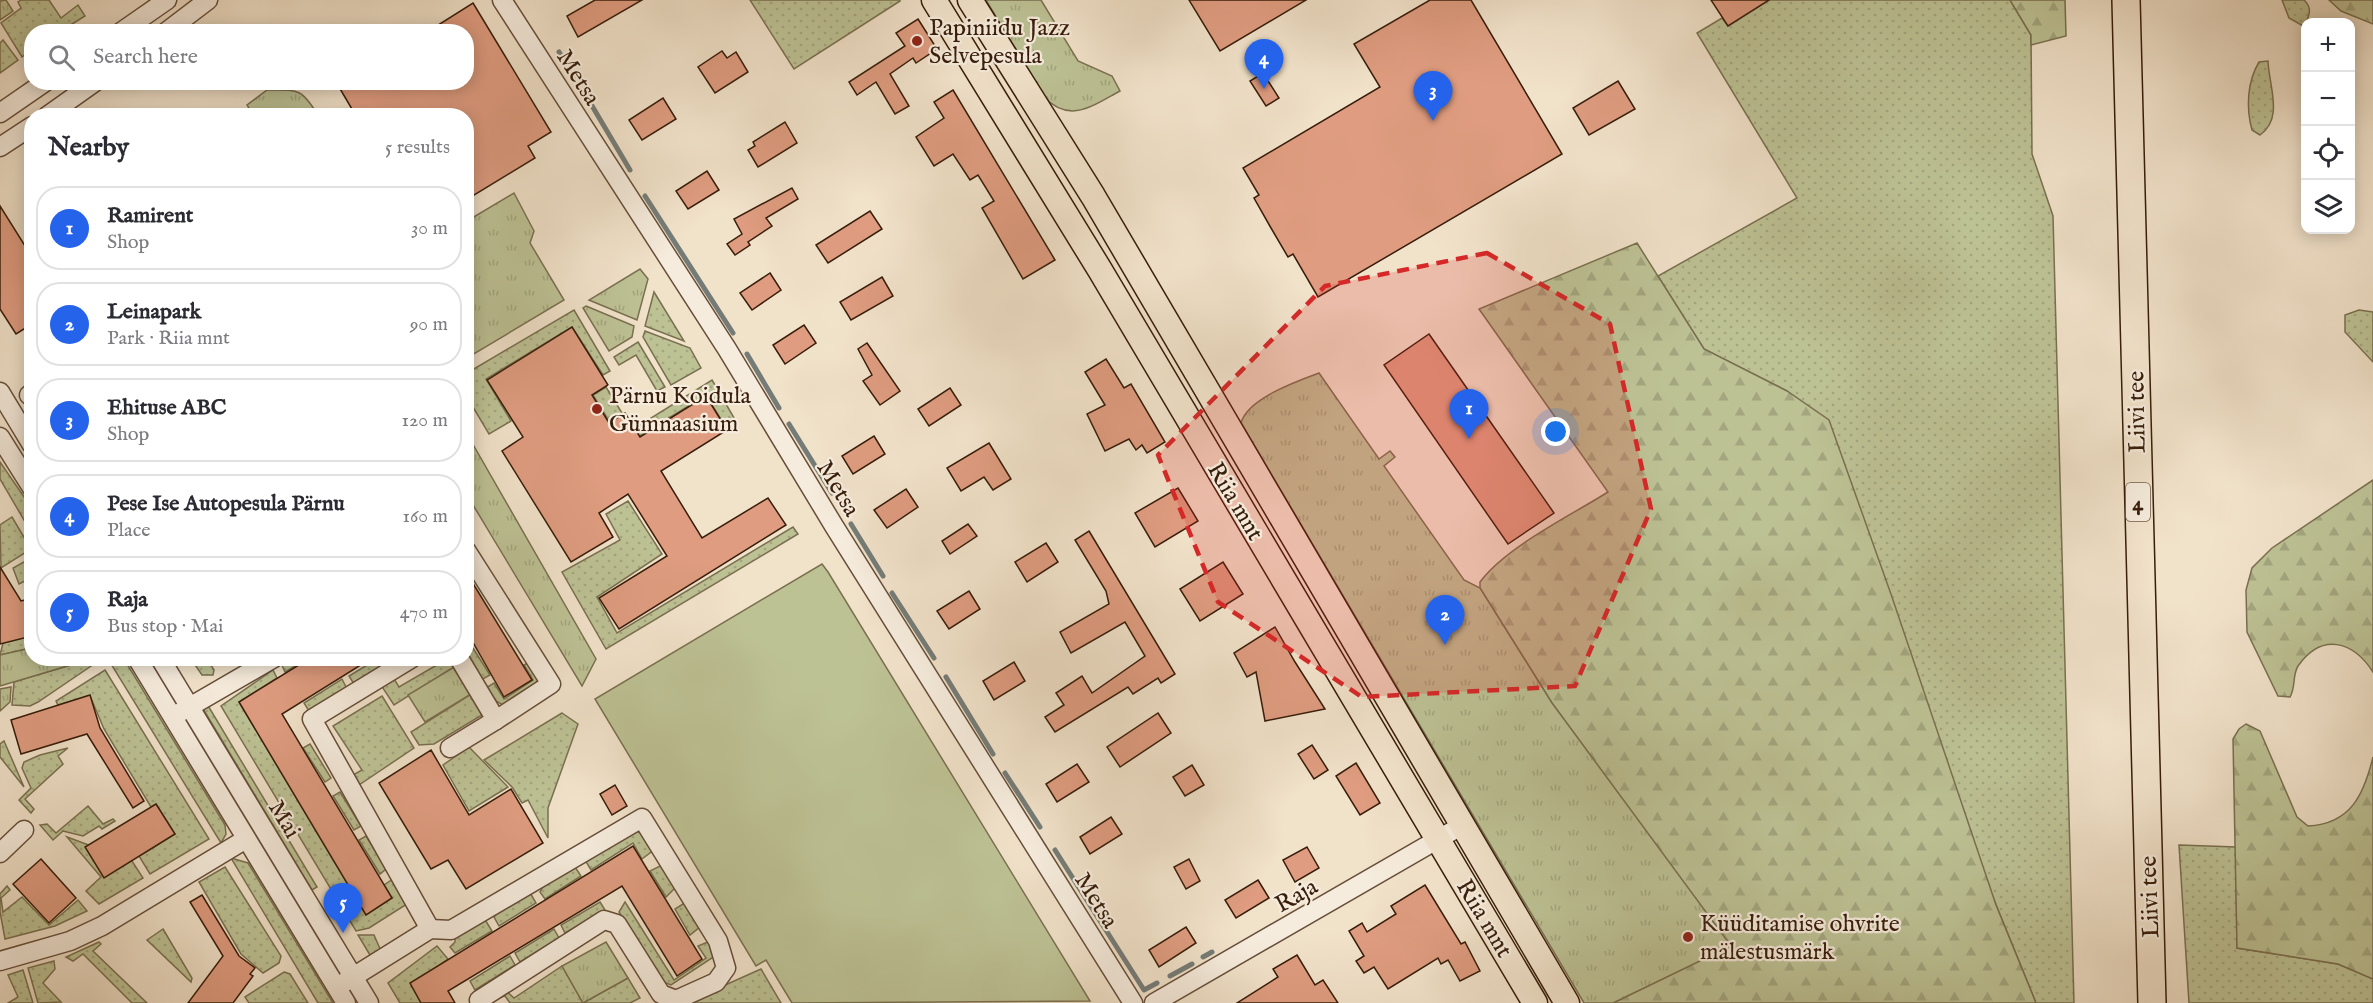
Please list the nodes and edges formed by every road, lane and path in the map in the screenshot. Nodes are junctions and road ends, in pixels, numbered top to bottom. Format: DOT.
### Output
graph roads {
  1 [pos="167,0"];
  2 [pos="208,0"];
  3 [pos="502,0"];
  4 [pos="934,0"];
  5 [pos="970,0"];
  6 [pos="2126,0"];
  7 [pos="132,24"];
  8 [pos="176,24"];
  9 [pos="33,90"];
  10 [pos="84,90"];
  11 [pos="58,108"];
  12 [pos="0,113"];
  13 [pos="24,131"];
  14 [pos="0,147"];
  15 [pos="0,392"];
  16 [pos="24,432"];
  17 [pos="0,438"];
  18 [pos="24,476"];
  19 [pos="474,563"];
  20 [pos="142,666"];
  21 [pos="165,666"];
  22 [pos="260,666"];
  23 [pos="399,666"];
  24 [pos="464,666"];
  25 [pos="190,708"];
  26 [pos="172,716"];
  27 [pos="496,720"];
  28 [pos="450,748"];
  29 [pos="1461,826"];
  30 [pos="24,830"];
  31 [pos="246,839"];
  32 [pos="1438,840"];
  33 [pos="0,853"];
  34 [pos="430,929"];
  35 [pos="0,961"];
  36 [pos="345,982"];
  37 [pos="675,999"];
  38 [pos="1158,1002"];
  39 [pos="346,1003"];
  40 [pos="369,1003"];
  41 [pos="481,1003"];
  42 [pos="656,1003"];
  43 [pos="1133,1003"];
  44 [pos="1535,1003"];
  45 [pos="1567,1003"];
  46 [pos="2152,1003"];
  1 -- 7 [label="street"];
  2 -- 8 [label="street"];
  3 -- 43 [label="street, Metsa"];
  4 -- 32 [label="main road, Riia mnt"];
  5 -- 29 [label="main road, Riia mnt"];
  6 -- 46 [label="highway, Liivi tee / 4"];
  9 -- 12 [label="street"];
  10 -- 11 [label="street"];
  13 -- 14 [label="street"];
  15 -- 16 [label="street"];
  17 -- 18 [label="street"];
  19 -- 27 [label="street"];
  20 -- 26 [label="street, Mai"];
  21 -- 25 [label="street, Mai"];
  22 -- 25 [label="street"];
  23 -- 34 [label="street"];
  24 -- 27 [label="street"];
  25 -- 26 [label="street"];
  25 -- 36 [label="street, Mai"];
  26 -- 31 [label="street, Mai"];
  27 -- 28 [label="street"];
  29 -- 32 [label="street, Raja"];
  29 -- 45 [label="main road, Riia mnt"];
  30 -- 33 [label="street"];
  31 -- 35 [label="street, Mai"];
  31 -- 36 [label="street, Mai"];
  32 -- 38 [label="street, Raja"];
  32 -- 44 [label="main road, Riia mnt"];
  34 -- 36 [label="street"];
  34 -- 37 [label="street"];
  36 -- 39 [label="street, Mai"];
  36 -- 40 [label="street, Mai"];
  37 -- 41 [label="street"];
  37 -- 42 [label="street"];
}
